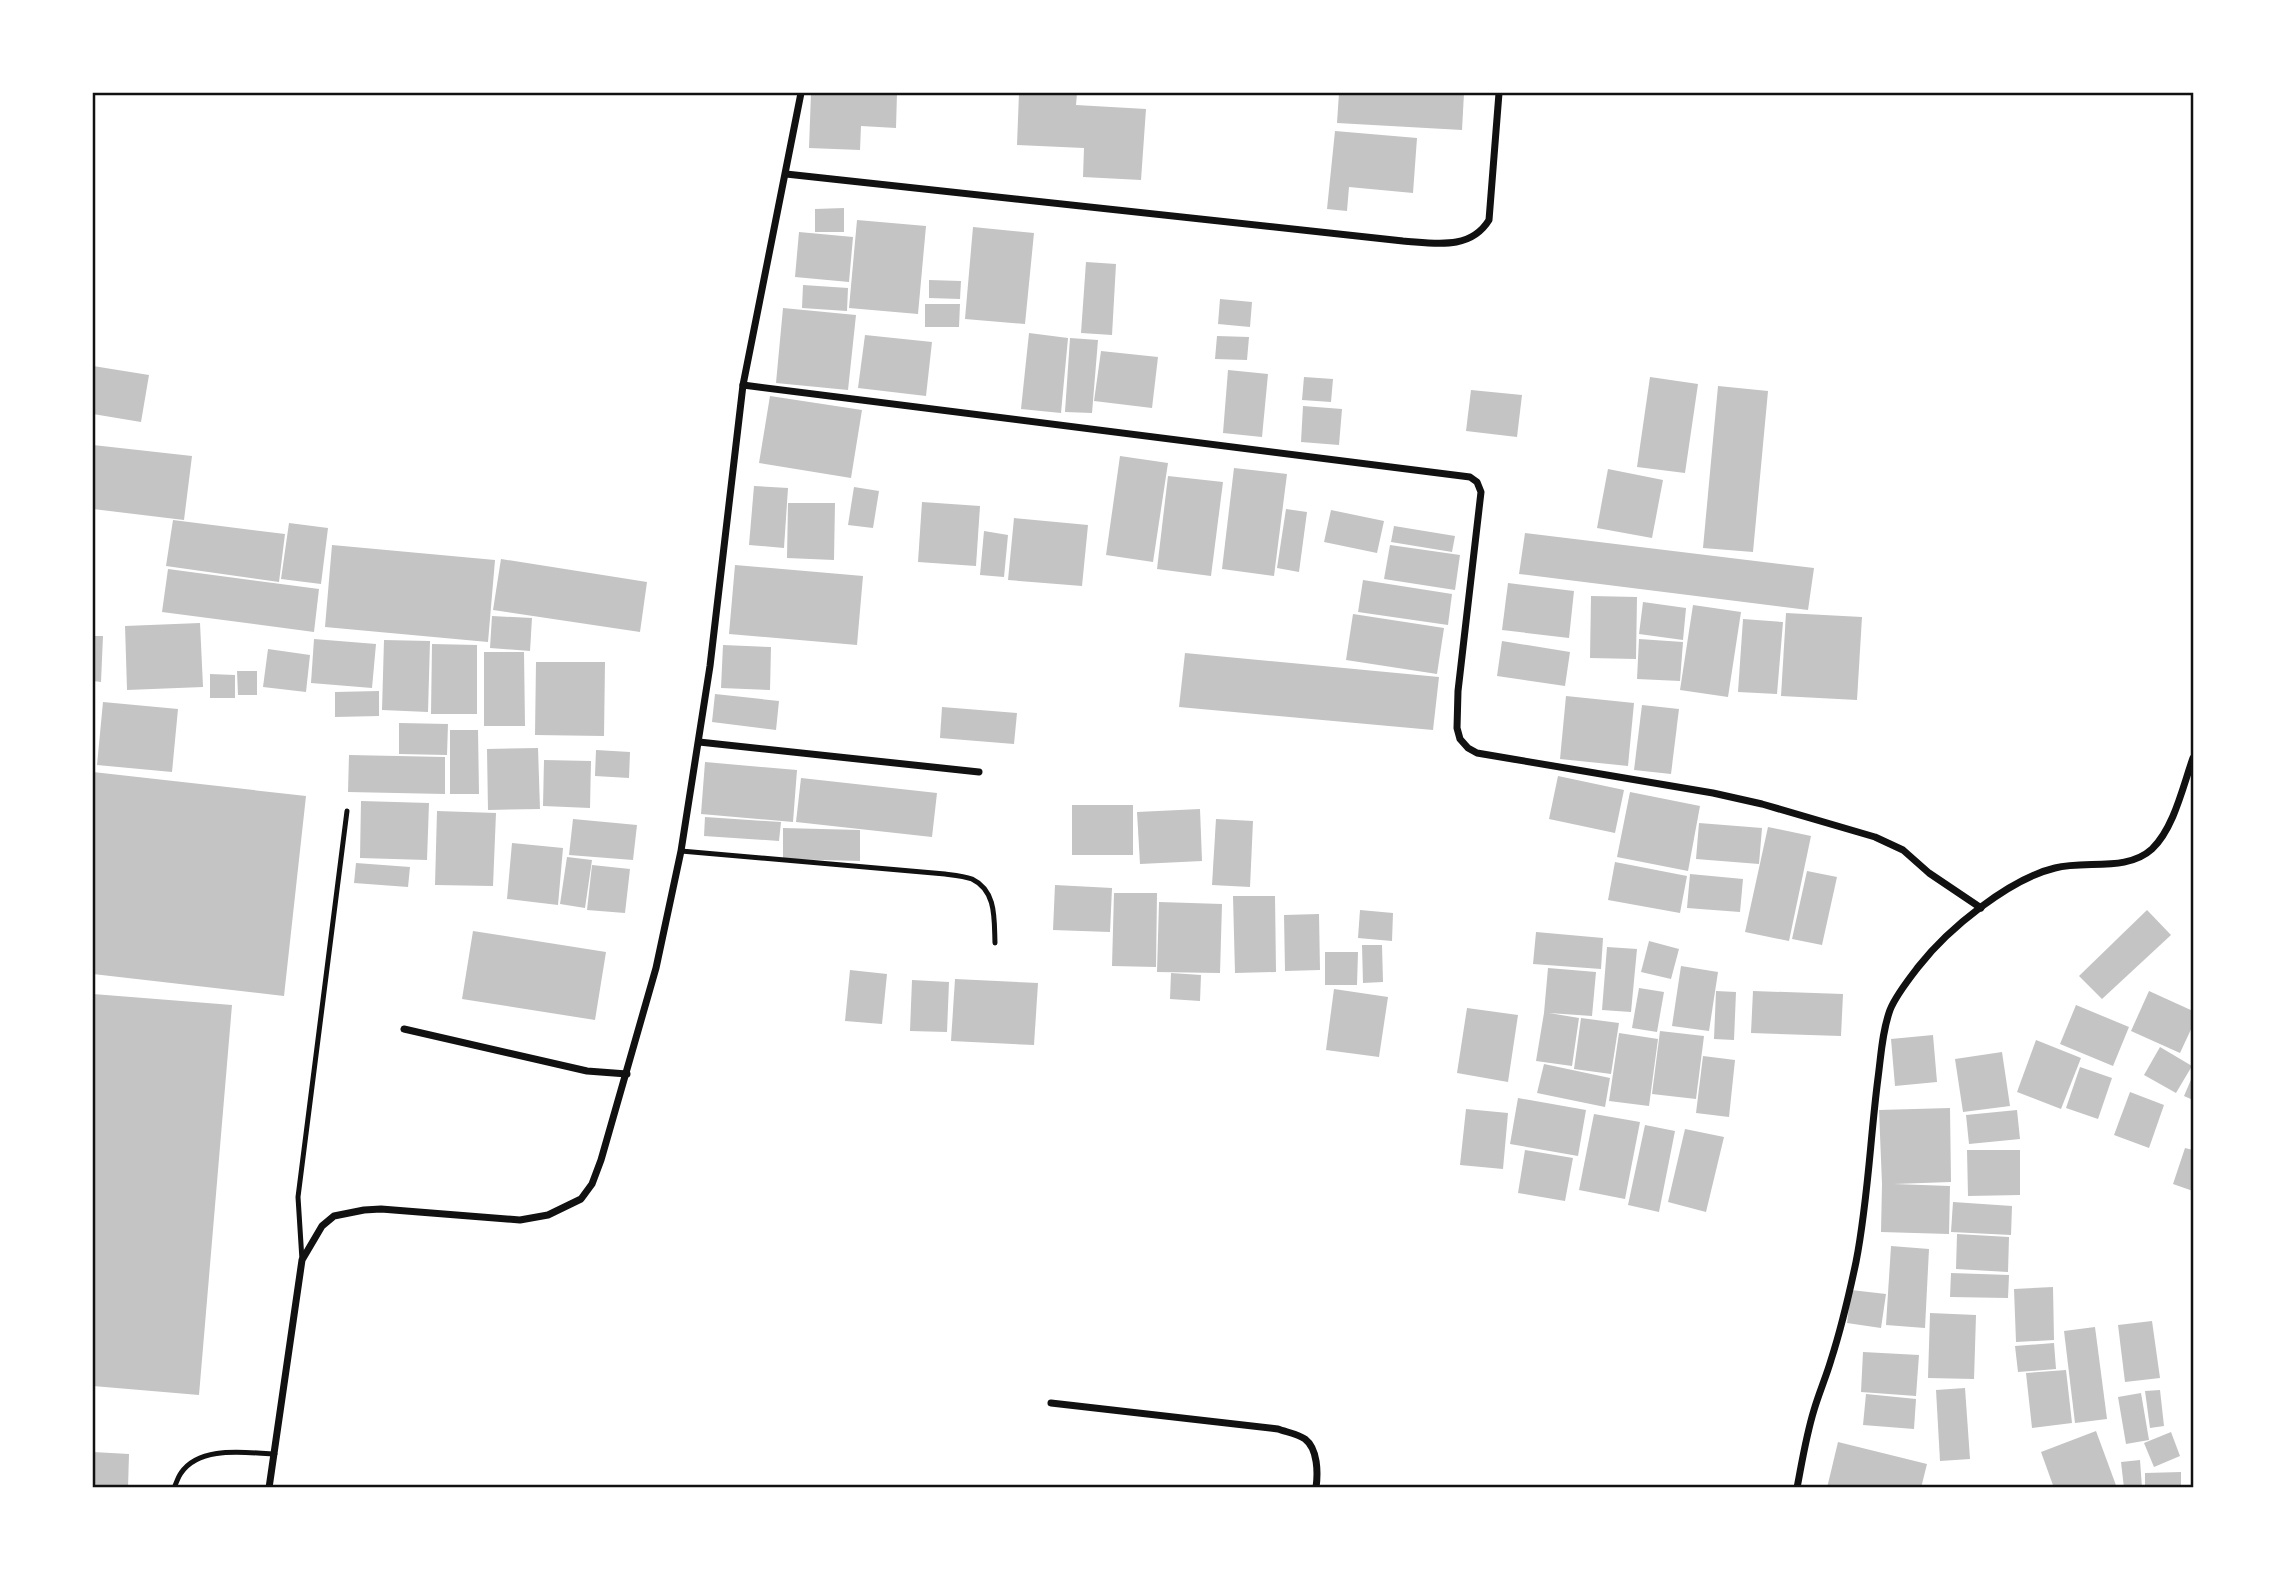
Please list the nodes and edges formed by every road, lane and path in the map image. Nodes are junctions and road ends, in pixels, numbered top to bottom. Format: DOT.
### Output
graph roads {
  1 [pos="801,93"];
  2 [pos="1499,93"];
  3 [pos="786,174"];
  4 [pos="743,385"];
  5 [pos="699,742"];
  6 [pos="2193,758"];
  7 [pos="979,772"];
  8 [pos="347,811"];
  9 [pos="681,851"];
  10 [pos="1981,908"];
  11 [pos="995,943"];
  12 [pos="404,1029"];
  13 [pos="627,1074"];
  14 [pos="302,1260"];
  15 [pos="1051,1403"];
  16 [pos="275,1454"];
  17 [pos="174,1488"];
  18 [pos="269,1488"];
  19 [pos="1316,1488"];
  20 [pos="1797,1488"];
  1 -- 3 [label="street"];
  2 -- 3 [label="street"];
  3 -- 4 [label="street"];
  4 -- 5 [label="street"];
  4 -- 10 [label="street"];
  5 -- 7 [label="street"];
  5 -- 9 [label="street"];
  6 -- 10 [label="street"];
  8 -- 14 [label="lane"];
  9 -- 11 [label="lane"];
  9 -- 13 [label="street"];
  10 -- 20 [label="street"];
  12 -- 13 [label="street"];
  13 -- 14 [label="street"];
  14 -- 16 [label="street"];
  15 -- 19 [label="street"];
  16 -- 17 [label="lane"];
  16 -- 18 [label="street"];
}
